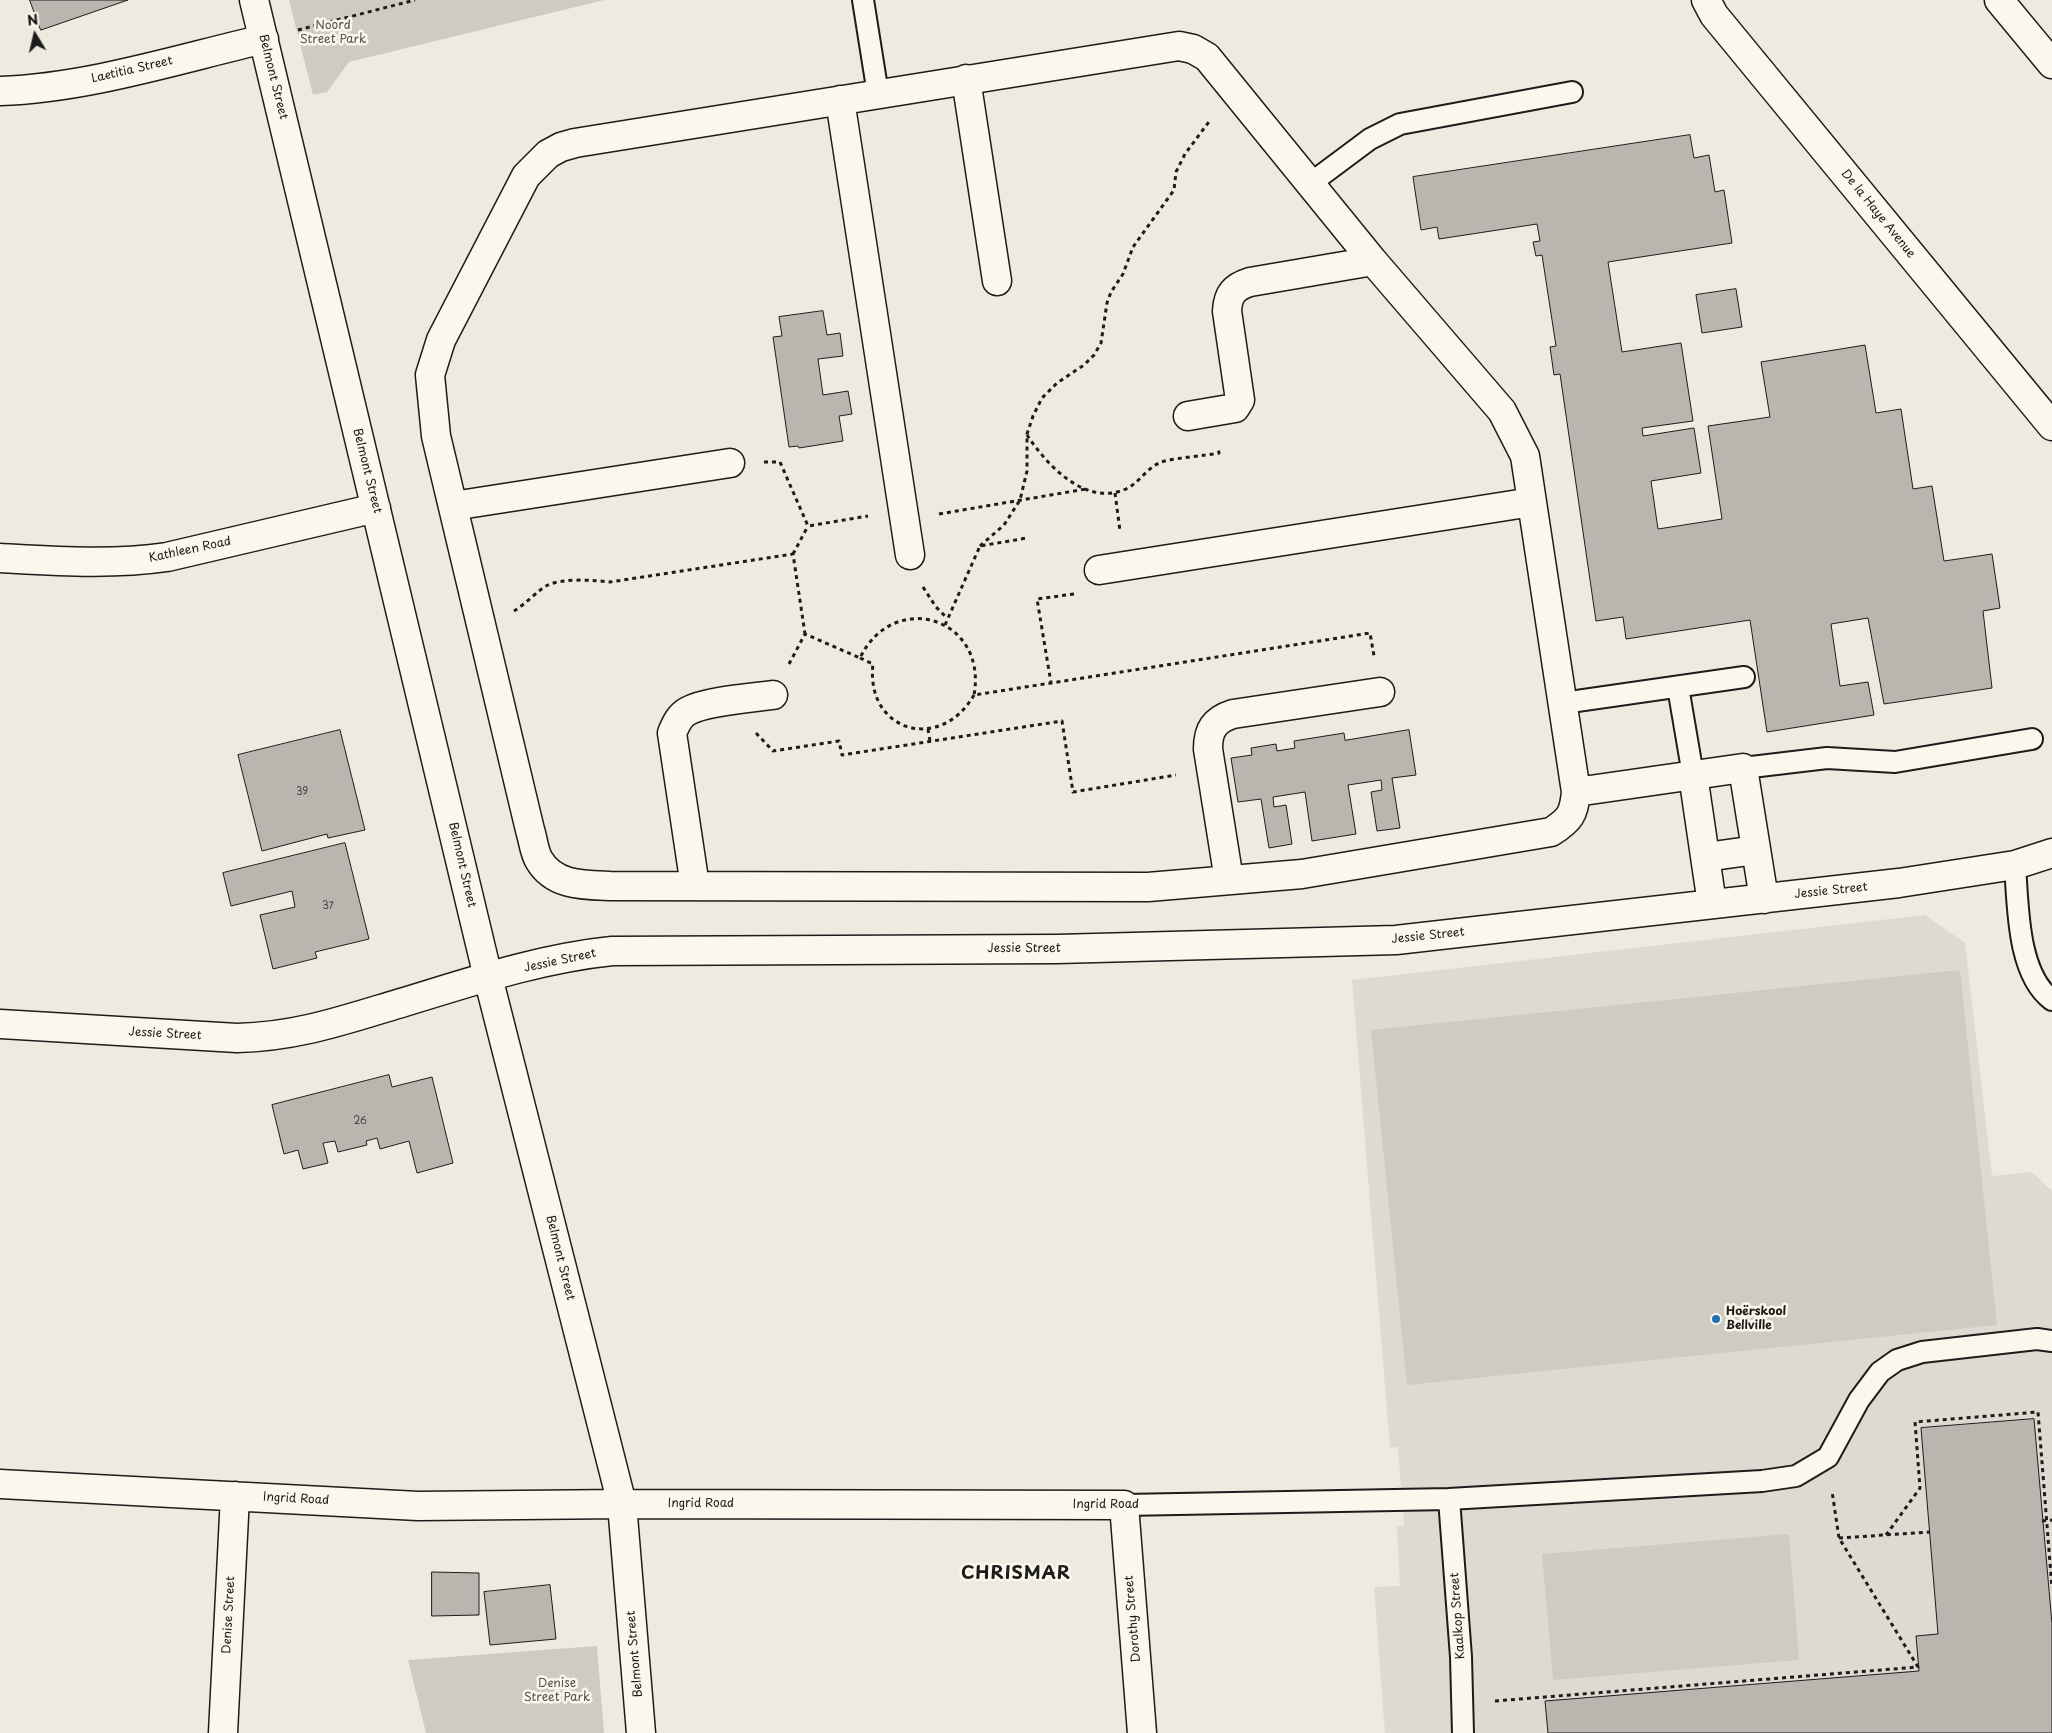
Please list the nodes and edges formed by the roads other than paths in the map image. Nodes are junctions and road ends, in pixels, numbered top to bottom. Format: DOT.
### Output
graph roads {
  1 [pos="254,0"];
  2 [pos="863,0"];
  3 [pos="1706,0"];
  4 [pos="1999,0"];
  5 [pos="264,39"];
  6 [pos="2052,64"];
  7 [pos="966,79"];
  8 [pos="0,91"];
  9 [pos="1572,92"];
  10 [pos="878,94"];
  11 [pos="840,100"];
  12 [pos="1311,182"];
  13 [pos="1373,262"];
  14 [pos="997,281"];
  15 [pos="1200,414"];
  16 [pos="2052,426"];
  17 [pos="730,463"];
  18 [pos="1532,502"];
  19 [pos="453,506"];
  20 [pos="376,508"];
  21 [pos="910,555"];
  22 [pos="0,558"];
  23 [pos="1099,570"];
  24 [pos="1744,677"];
  25 [pos="1678,687"];
  26 [pos="1380,692"];
  27 [pos="773,695"];
  28 [pos="1563,703"];
  29 [pos="2032,739"];
  30 [pos="1743,768"];
  31 [pos="1693,775"];
  32 [pos="1576,792"];
  33 [pos="1755,842"];
  34 [pos="1704,849"];
  35 [pos="2052,852"];
  36 [pos="2015,865"];
  37 [pos="1229,880"];
  38 [pos="695,886"];
  39 [pos="1764,899"];
  40 [pos="1712,904"];
  41 [pos="488,977"];
  42 [pos="2052,1000"];
  43 [pos="0,1024"];
  44 [pos="2052,1341"];
  45 [pos="0,1484"];
  46 [pos="235,1496"];
  47 [pos="1450,1499"];
  48 [pos="622,1504"];
  49 [pos="1124,1506"];
  50 [pos="223,1733"];
  51 [pos="642,1733"];
  52 [pos="1142,1733"];
  53 [pos="1462,1733"];
  1 -- 5 [label="street, Belmont Street"];
  2 -- 10 [label="lane"];
  3 -- 16 [label="street, De la Haye Avenue"];
  4 -- 6 [label="street"];
  5 -- 8 [label="street, Laetitia Street"];
  5 -- 20 [label="street, Belmont Street"];
  7 -- 10 [label="street"];
  7 -- 12 [label="street"];
  7 -- 14 [label="street"];
  9 -- 12 [label="lane"];
  10 -- 11 [label="street"];
  11 -- 19 [label="street"];
  11 -- 21 [label="street"];
  12 -- 13 [label="street"];
  13 -- 15 [label="street"];
  13 -- 18 [label="street"];
  17 -- 19 [label="street"];
  18 -- 23 [label="street"];
  18 -- 28 [label="street"];
  19 -- 38 [label="street"];
  20 -- 22 [label="street, Kathleen Road"];
  20 -- 41 [label="street, Belmont Street"];
  24 -- 25 [label="lane"];
  25 -- 28 [label="lane"];
  25 -- 31 [label="lane"];
  26 -- 37 [label="street"];
  27 -- 38 [label="street"];
  28 -- 32 [label="street"];
  29 -- 30 [label="lane"];
  30 -- 31 [label="street"];
  30 -- 33 [label="street"];
  31 -- 32 [label="street"];
  31 -- 34 [label="street"];
  32 -- 37 [label="street"];
  33 -- 34 [label="street"];
  33 -- 39 [label="street"];
  34 -- 40 [label="street"];
  35 -- 36 [label="street, Jessie Street"];
  36 -- 39 [label="street, Jessie Street"];
  36 -- 42 [label="lane"];
  37 -- 38 [label="street"];
  39 -- 40 [label="street, Jessie Street"];
  40 -- 41 [label="street, Jessie Street"];
  41 -- 43 [label="street, Jessie Street"];
  41 -- 48 [label="street, Belmont Street"];
  44 -- 47 [label="lane, Ingrid Road"];
  45 -- 46 [label="street, Ingrid Road"];
  46 -- 48 [label="street, Ingrid Road"];
  46 -- 50 [label="street, Denise Street"];
  47 -- 49 [label="lane, Ingrid Road"];
  47 -- 53 [label="lane, Kaalkop Street"];
  48 -- 49 [label="street, Ingrid Road"];
  48 -- 51 [label="street, Belmont Street"];
  49 -- 52 [label="street, Dorothy Street"];
}
